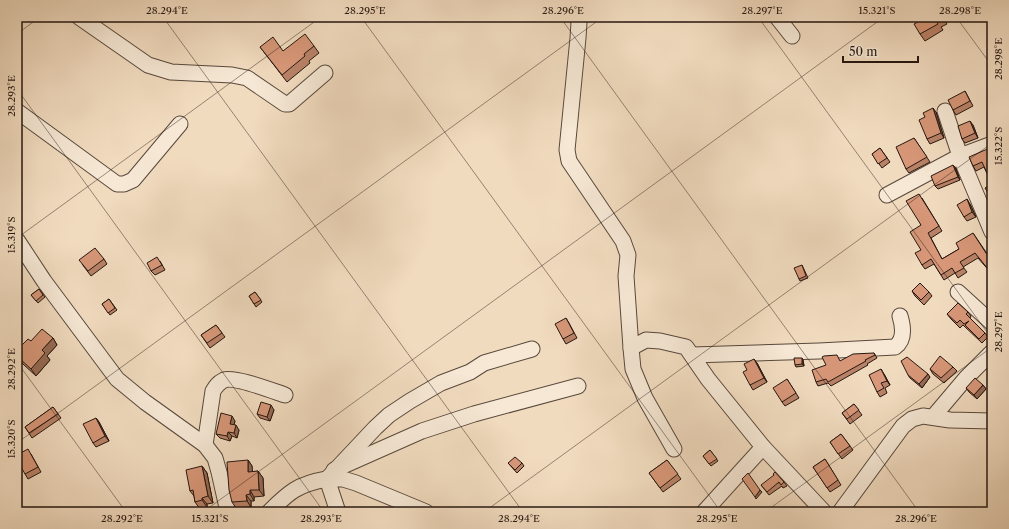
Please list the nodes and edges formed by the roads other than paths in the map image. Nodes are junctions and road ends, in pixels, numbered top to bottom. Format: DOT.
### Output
graph roads {
  1 [pos="79,17"];
  2 [pos="577,17"];
  3 [pos="776,17"];
  4 [pos="792,36"];
  5 [pos="325,73"];
  6 [pos="17,111"];
  7 [pos="945,111"];
  8 [pos="180,124"];
  9 [pos="992,144"];
  10 [pos="960,156"];
  11 [pos="887,195"];
  12 [pos="992,232"];
  13 [pos="17,240"];
  14 [pos="958,292"];
  15 [pos="900,316"];
  16 [pos="992,323"];
  17 [pos="631,348"];
  18 [pos="532,350"];
  19 [pos="992,352"];
  20 [pos="692,355"];
  21 [pos="578,386"];
  22 [pos="285,395"];
  23 [pos="933,417"];
  24 [pos="992,421"];
  25 [pos="205,445"];
  26 [pos="763,446"];
  27 [pos="674,449"];
  28 [pos="331,475"];
  29 [pos="228,512"];
  30 [pos="269,512"];
  31 [pos="338,512"];
  32 [pos="426,512"];
  33 [pos="704,512"];
  34 [pos="824,512"];
  35 [pos="840,512"];
  1 -- 5 [label="street"];
  2 -- 17 [label="street"];
  3 -- 4 [label="street"];
  6 -- 8 [label="street"];
  7 -- 10 [label="street"];
  9 -- 10 [label="street"];
  10 -- 11 [label="street"];
  10 -- 12 [label="street"];
  13 -- 25 [label="street"];
  14 -- 16 [label="street"];
  15 -- 20 [label="street"];
  17 -- 20 [label="street"];
  17 -- 27 [label="street"];
  18 -- 28 [label="street"];
  19 -- 23 [label="street"];
  20 -- 26 [label="street"];
  21 -- 28 [label="street"];
  22 -- 25 [label="street"];
  23 -- 24 [label="street"];
  23 -- 35 [label="street"];
  25 -- 29 [label="street"];
  26 -- 33 [label="street"];
  26 -- 34 [label="street"];
  28 -- 30 [label="street"];
  28 -- 31 [label="street"];
  28 -- 32 [label="street"];
}
